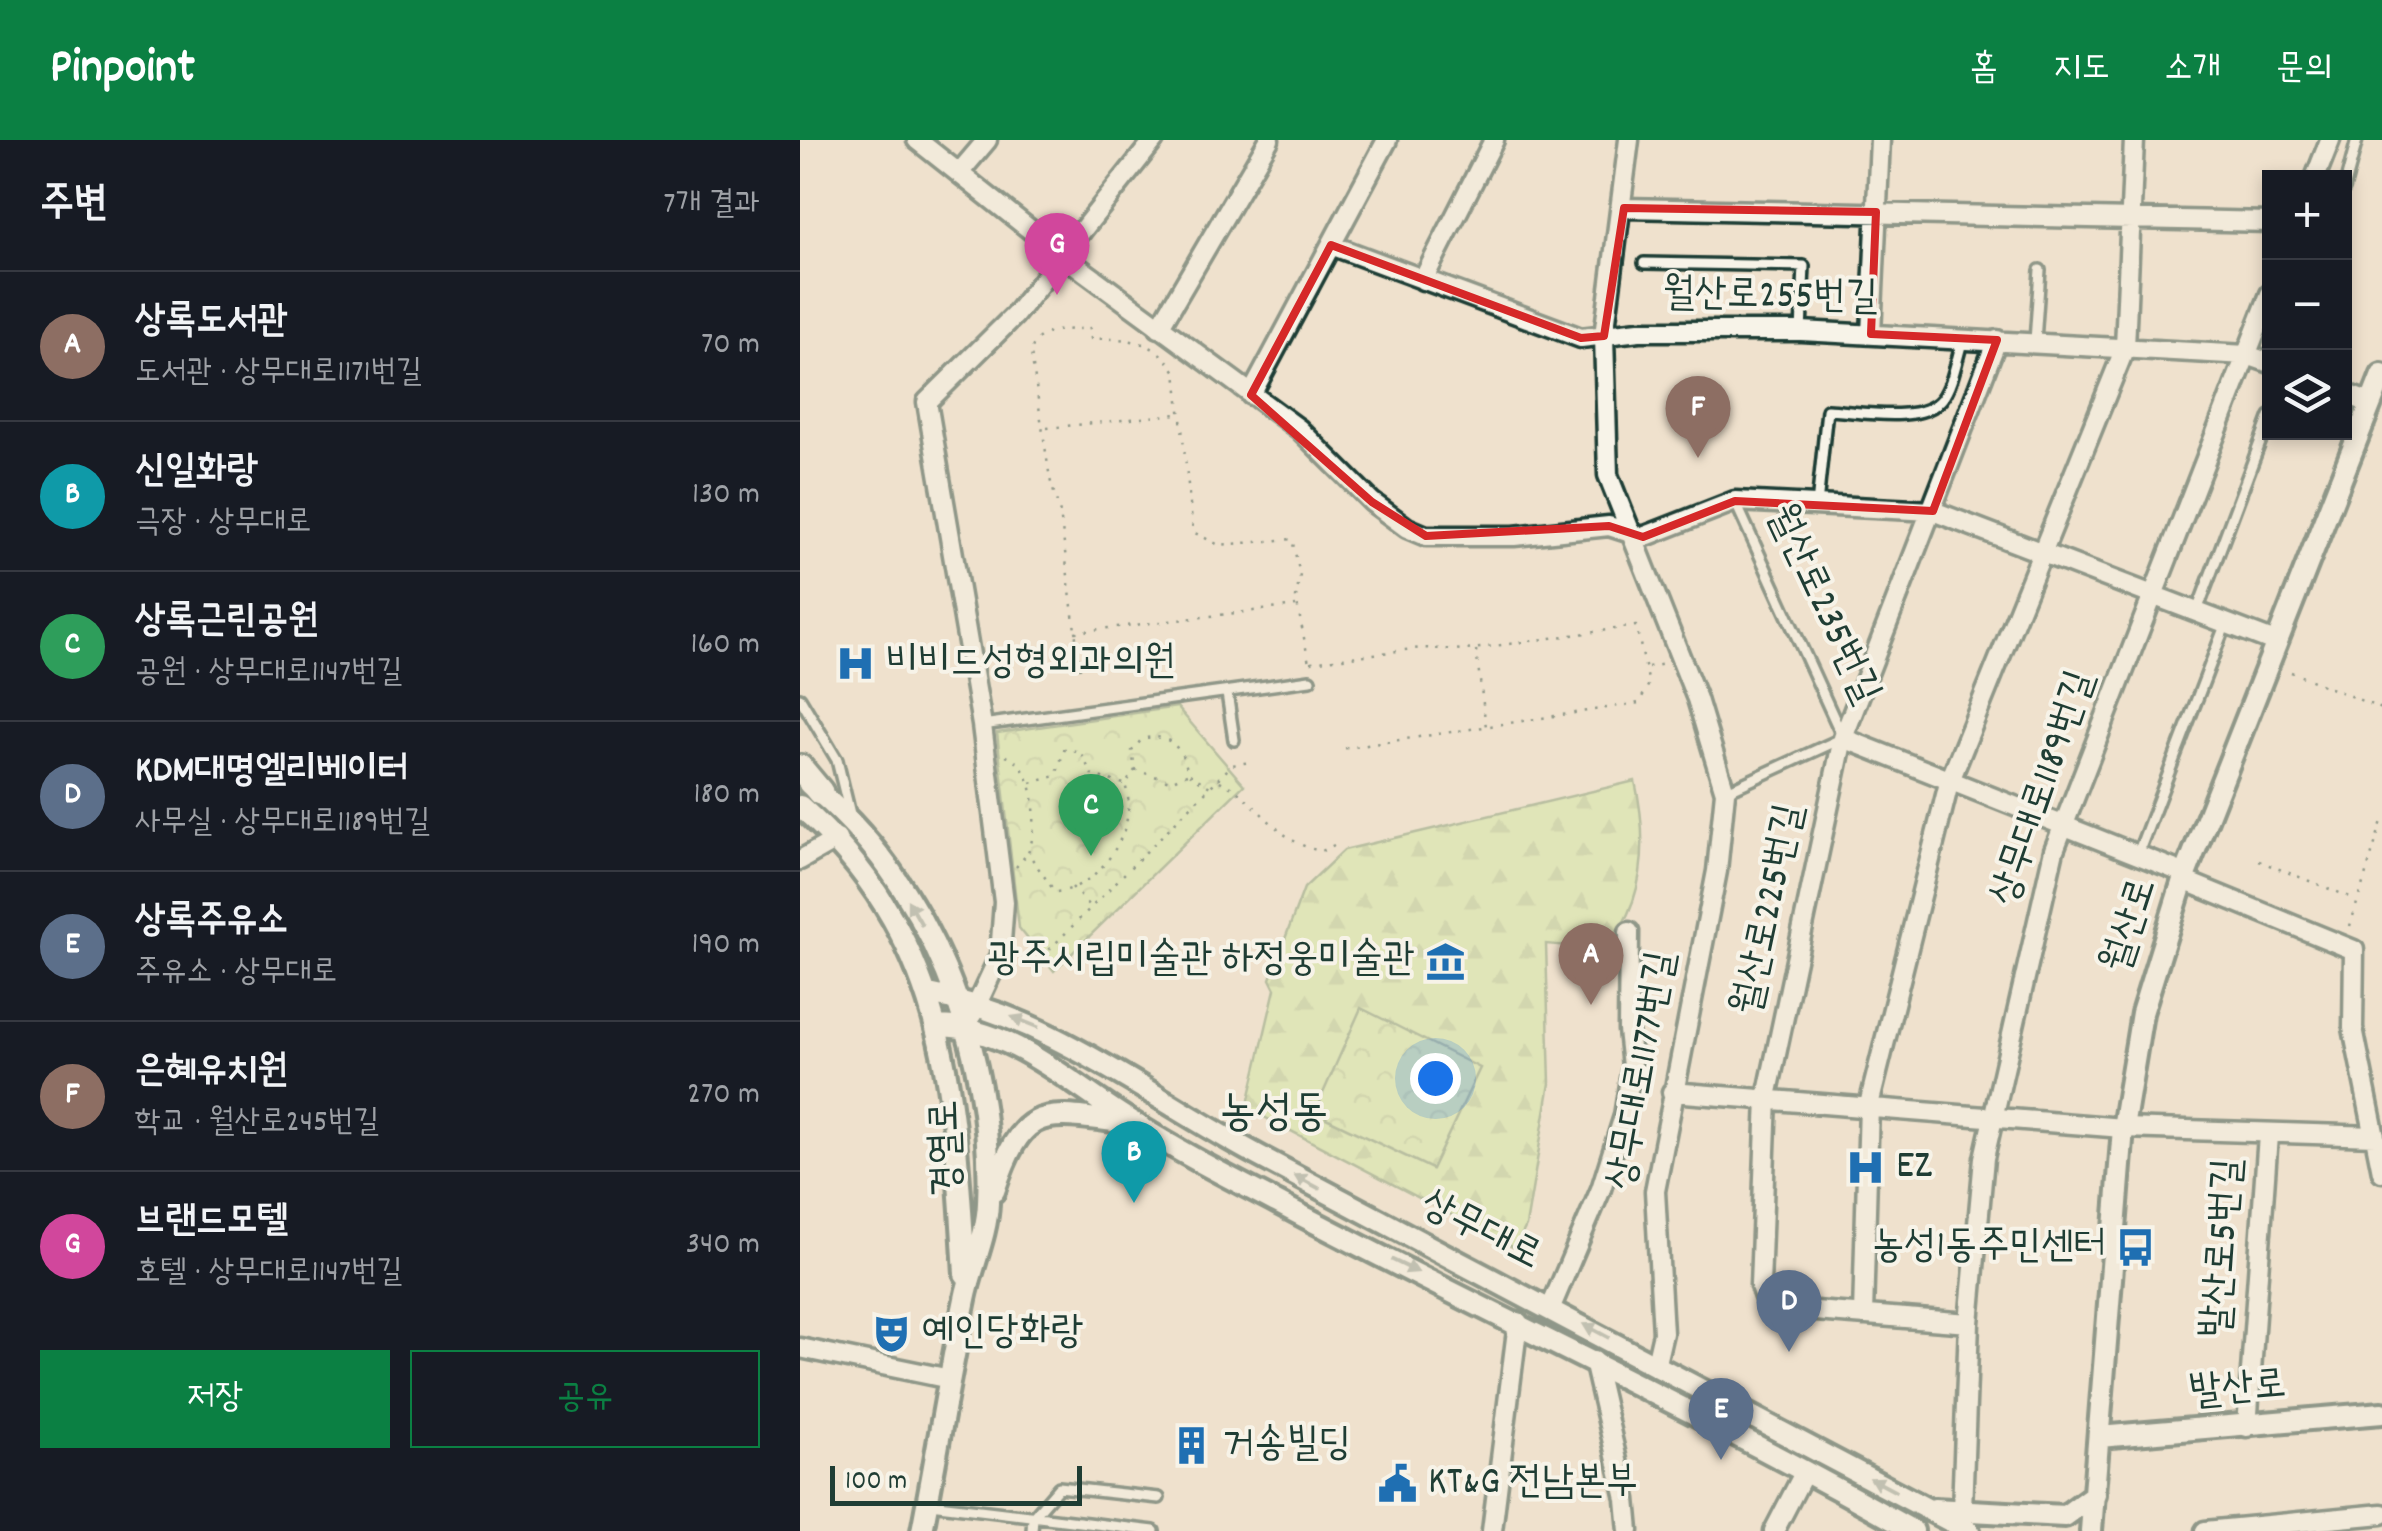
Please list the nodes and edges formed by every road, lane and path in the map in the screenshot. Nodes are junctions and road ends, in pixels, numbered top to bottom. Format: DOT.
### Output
graph roads {
  1 [pos="917,140"];
  2 [pos="987,140"];
  3 [pos="1154,140"];
  4 [pos="1270,140"];
  5 [pos="1387,140"];
  6 [pos="1494,140"];
  7 [pos="1880,140"];
  8 [pos="2134,140"];
  9 [pos="2330,140"];
  10 [pos="2356,140"];
  11 [pos="1626,142"];
  12 [pos="2317,170"];
  13 [pos="2348,170"];
  14 [pos="959,173"];
  15 [pos="1624,208"];
  16 [pos="1876,212"];
  17 [pos="2131,217"];
  18 [pos="2262,222"];
  19 [pos="1331,245"];
  20 [pos="1062,255"];
  21 [pos="1644,262"];
  22 [pos="2040,270"];
  23 [pos="1424,280"];
  24 [pos="2262,315"];
  25 [pos="1159,328"];
  26 [pos="1801,332"];
  27 [pos="1871,334"];
  28 [pos="1604,336"];
  29 [pos="1964,340"];
  30 [pos="1998,340"];
  31 [pos="2035,341"];
  32 [pos="2124,348"];
  33 [pos="2247,355"];
  34 [pos="2262,360"];
  35 [pos="2382,375"];
  36 [pos="1251,394"];
  37 [pos="2352,396"];
  38 [pos="2370,404"];
  39 [pos="1180,414"];
  40 [pos="1044,428"];
  41 [pos="2262,437"];
  42 [pos="1735,501"];
  43 [pos="1816,505"];
  44 [pos="1933,511"];
  45 [pos="1628,529"];
  46 [pos="2042,552"];
  47 [pos="2153,592"];
  48 [pos="1297,606"];
  49 [pos="2197,611"];
  50 [pos="2226,623"];
  51 [pos="1075,632"];
  52 [pos="2275,642"];
  53 [pos="1476,649"];
  54 [pos="1310,662"];
  55 [pos="1080,668"];
  56 [pos="2291,672"];
  57 [pos="1310,680"];
  58 [pos="1227,692"];
  59 [pos="800,698"];
  60 [pos="2382,709"];
  61 [pos="982,725"];
  62 [pos="1486,727"];
  63 [pos="1843,738"];
  64 [pos="1234,740"];
  65 [pos="1341,750"];
  66 [pos="986,752"];
  67 [pos="1250,762"];
  68 [pos="800,768"];
  69 [pos="1136,770"];
  70 [pos="1188,773"];
  71 [pos="1217,780"];
  72 [pos="1028,783"];
  73 [pos="1949,783"];
  74 [pos="1126,785"];
  75 [pos="1210,787"];
  76 [pos="1725,792"];
  77 [pos="805,797"];
  78 [pos="2382,822"];
  79 [pos="2060,828"];
  80 [pos="844,833"];
  81 [pos="1340,842"];
  82 [pos="2136,856"];
  83 [pos="800,860"];
  84 [pos="2259,861"];
  85 [pos="2184,877"];
  86 [pos="1072,887"];
  87 [pos="2356,900"];
  88 [pos="1091,908"];
  89 [pos="1628,932"];
  90 [pos="2351,949"];
  91 [pos="1043,966"];
  92 [pos="928,994"];
  93 [pos="968,1001"];
  94 [pos="939,1026"];
  95 [pos="967,1026"];
  96 [pos="1672,1092"];
  97 [pos="1767,1097"];
  98 [pos="1870,1105"];
  99 [pos="1990,1115"];
  100 [pos="1133,1123"];
  101 [pos="2122,1128"];
  102 [pos="2268,1135"];
  103 [pos="2375,1136"];
  104 [pos="2382,1172"];
  105 [pos="988,1207"];
  106 [pos="966,1295"];
  107 [pos="1551,1307"];
  108 [pos="1863,1315"];
  109 [pos="1518,1322"];
  110 [pos="1969,1323"];
  111 [pos="800,1348"];
  112 [pos="1594,1361"];
  113 [pos="1656,1363"];
  114 [pos="950,1379"];
  115 [pos="2382,1413"];
  116 [pos="2246,1427"];
  117 [pos="2099,1436"];
  118 [pos="1804,1473"];
  119 [pos="2094,1494"];
  120 [pos="1159,1498"];
  121 [pos="927,1504"];
  122 [pos="2382,1514"];
  123 [pos="1033,1516"];
  124 [pos="1965,1521"];
  125 [pos="1892,1523"];
  126 [pos="922,1531"];
  127 [pos="1032,1531"];
  128 [pos="1154,1531"];
  129 [pos="1492,1531"];
  130 [pos="1629,1531"];
  131 [pos="1774,1531"];
  132 [pos="1912,1531"];
  133 [pos="2093,1531"];
  134 [pos="2205,1531"];
  1 -- 14 [label="street"];
  2 -- 14 [label="street"];
  3 -- 20 [label="street"];
  4 -- 25 [label="street"];
  5 -- 19 [label="street"];
  6 -- 23 [label="street"];
  7 -- 16 [label="street"];
  8 -- 17 [label="street"];
  9 -- 12 [label="street"];
  10 -- 13 [label="lane"];
  11 -- 15 [label="street, 상무대로1177번길"];
  14 -- 20 [label="street"];
  15 -- 16 [label="street"];
  15 -- 28 [label="street, 상무대로1177번길"];
  16 -- 17 [label="street"];
  16 -- 27 [label="street"];
  17 -- 18 [label="street"];
  17 -- 32 [label="street"];
  19 -- 23 [label="street, 월산로255번길"];
  19 -- 36 [label="street"];
  20 -- 25 [label="street"];
  20 -- 61 [label="street"];
  21 -- 26 [label="lane"];
  22 -- 31 [label="lane"];
  23 -- 28 [label="street, 월산로255번길"];
  24 -- 33 [label="street, 상무대로1189번길"];
  25 -- 36 [label="street"];
  26 -- 27 [label="street, 월산로255번길"];
  26 -- 28 [label="street, 월산로255번길"];
  27 -- 29 [label="street, 월산로255번길"];
  28 -- 45 [label="street, 상무대로1177번길"];
  29 -- 30 [label="street, 월산로255번길"];
  29 -- 43 [label="lane"];
  30 -- 31 [label="street, 월산로255번길"];
  30 -- 44 [label="street, 월산로235번길"];
  31 -- 32 [label="street, 월산로255번길"];
  32 -- 33 [label="street, 월산로255번길"];
  32 -- 46 [label="street"];
  33 -- 34 [label="street, 월산로255번길"];
  33 -- 47 [label="street, 상무대로1189번길"];
  35 -- 38 [label="street, 월산로"];
  36 -- 45 [label="street"];
  37 -- 38 [label="street"];
  38 -- 52 [label="street, 월산로"];
  39 -- 40 [label="path"];
  39 -- 40 [label="path"];
  39 -- 48 [label="path"];
  40 -- 51 [label="path"];
  41 -- 49 [label="lane"];
  42 -- 43 [label="street"];
  42 -- 45 [label="street"];
  42 -- 63 [label="lane, 월산로235번길"];
  43 -- 44 [label="street"];
  44 -- 46 [label="street"];
  44 -- 63 [label="street, 월산로235번길"];
  45 -- 76 [label="street, 상무대로1177번길"];
  46 -- 47 [label="street"];
  46 -- 73 [label="street"];
  47 -- 49 [label="street"];
  47 -- 79 [label="street, 상무대로1189번길"];
  48 -- 51 [label="path"];
  48 -- 54 [label="path"];
  49 -- 50 [label="street"];
  50 -- 52 [label="street"];
  50 -- 82 [label="lane"];
  51 -- 55 [label="path"];
  52 -- 85 [label="street, 월산로"];
  53 -- 54 [label="path"];
  53 -- 62 [label="path"];
  53 -- 62 [label="path"];
  54 -- 57 [label="path"];
  56 -- 60 [label="path"];
  57 -- 58 [label="lane"];
  58 -- 61 [label="lane"];
  58 -- 64 [label="lane"];
  59 -- 80 [label="lane"];
  61 -- 66 [label="street"];
  62 -- 65 [label="path"];
  63 -- 73 [label="street, 월산로235번길"];
  63 -- 76 [label="lane"];
  63 -- 97 [label="street, 월산로225번길"];
  66 -- 72 [label="path"];
  66 -- 93 [label="street"];
  67 -- 71 [label="path"];
  68 -- 77 [label="main road"];
  69 -- 70 [label="path"];
  69 -- 70 [label="path"];
  69 -- 74 [label="path"];
  70 -- 75 [label="path"];
  71 -- 75 [label="path"];
  71 -- 81 [label="path"];
  72 -- 74 [label="path"];
  72 -- 86 [label="path"];
  73 -- 79 [label="street, 월산로235번길"];
  73 -- 98 [label="street"];
  74 -- 86 [label="path"];
  75 -- 88 [label="path"];
  76 -- 96 [label="street, 상무대로1177번길"];
  77 -- 80 [label="street"];
  77 -- 80 [label="street"];
  78 -- 87 [label="path"];
  79 -- 82 [label="street, 월산로235번길"];
  79 -- 99 [label="street, 상무대로1189번길"];
  80 -- 83 [label="street"];
  80 -- 92 [label="street"];
  93 -- 80 [label="street, one-way"];
  82 -- 85 [label="street, 월산로235번길"];
  84 -- 87 [label="path"];
  85 -- 90 [label="street, 월산로235번길"];
  85 -- 101 [label="street, 월산로"];
  86 -- 88 [label="path"];
  87 -- 90 [label="path"];
  88 -- 91 [label="path"];
  89 -- 107 [label="street"];
  90 -- 103 [label="street"];
  92 -- 93 [label="street, 상무대로"];
  92 -- 94 [label="street"];
  93 -- 95 [label="street, 경열로"];
  107 -- 93 [label="street, 상무대로, one-way"];
  94 -- 95 [label="street, 상무대로"];
  94 -- 106 [label="street, 경열로"];
  95 -- 100 [label="street, 상무대로"];
  95 -- 105 [label="street, 경열로"];
  96 -- 97 [label="street"];
  96 -- 113 [label="street, 상무대로1177번길"];
  97 -- 98 [label="street"];
  97 -- 108 [label="street, 월산로225번길"];
  98 -- 99 [label="street"];
  98 -- 108 [label="street"];
  99 -- 101 [label="street"];
  99 -- 110 [label="street, 상무대로1189번길"];
  100 -- 105 [label="street"];
  100 -- 109 [label="street, 상무대로, one-way"];
  101 -- 102 [label="street"];
  101 -- 117 [label="street, 월산로"];
  102 -- 103 [label="street"];
  102 -- 116 [label="street, 발산로5번길"];
  103 -- 104 [label="street"];
  105 -- 106 [label="street, 경열로"];
  106 -- 114 [label="street, 경열로"];
  113 -- 107 [label="street, 상무대로, one-way"];
  108 -- 110 [label="street"];
  109 -- 112 [label="street, 상무대로"];
  109 -- 129 [label="street"];
  110 -- 124 [label="street, 상무대로1189번길"];
  111 -- 114 [label="street"];
  112 -- 118 [label="street, 상무대로"];
  112 -- 130 [label="street"];
  124 -- 113 [label="street, 상무대로, one-way"];
  114 -- 121 [label="street, 경열로"];
  115 -- 116 [label="street, 발산로"];
  116 -- 117 [label="street, 발산로"];
  117 -- 119 [label="street, 월산로"];
  118 -- 125 [label="street, 상무대로"];
  118 -- 131 [label="street"];
  119 -- 124 [label="street"];
  119 -- 133 [label="street, 월산로"];
  120 -- 123 [label="lane"];
  121 -- 123 [label="lane"];
  121 -- 126 [label="street, 경열로"];
  122 -- 134 [label="street"];
  123 -- 127 [label="lane"];
  123 -- 128 [label="lane"];
  125 -- 132 [label="street, 상무대로"];
}
